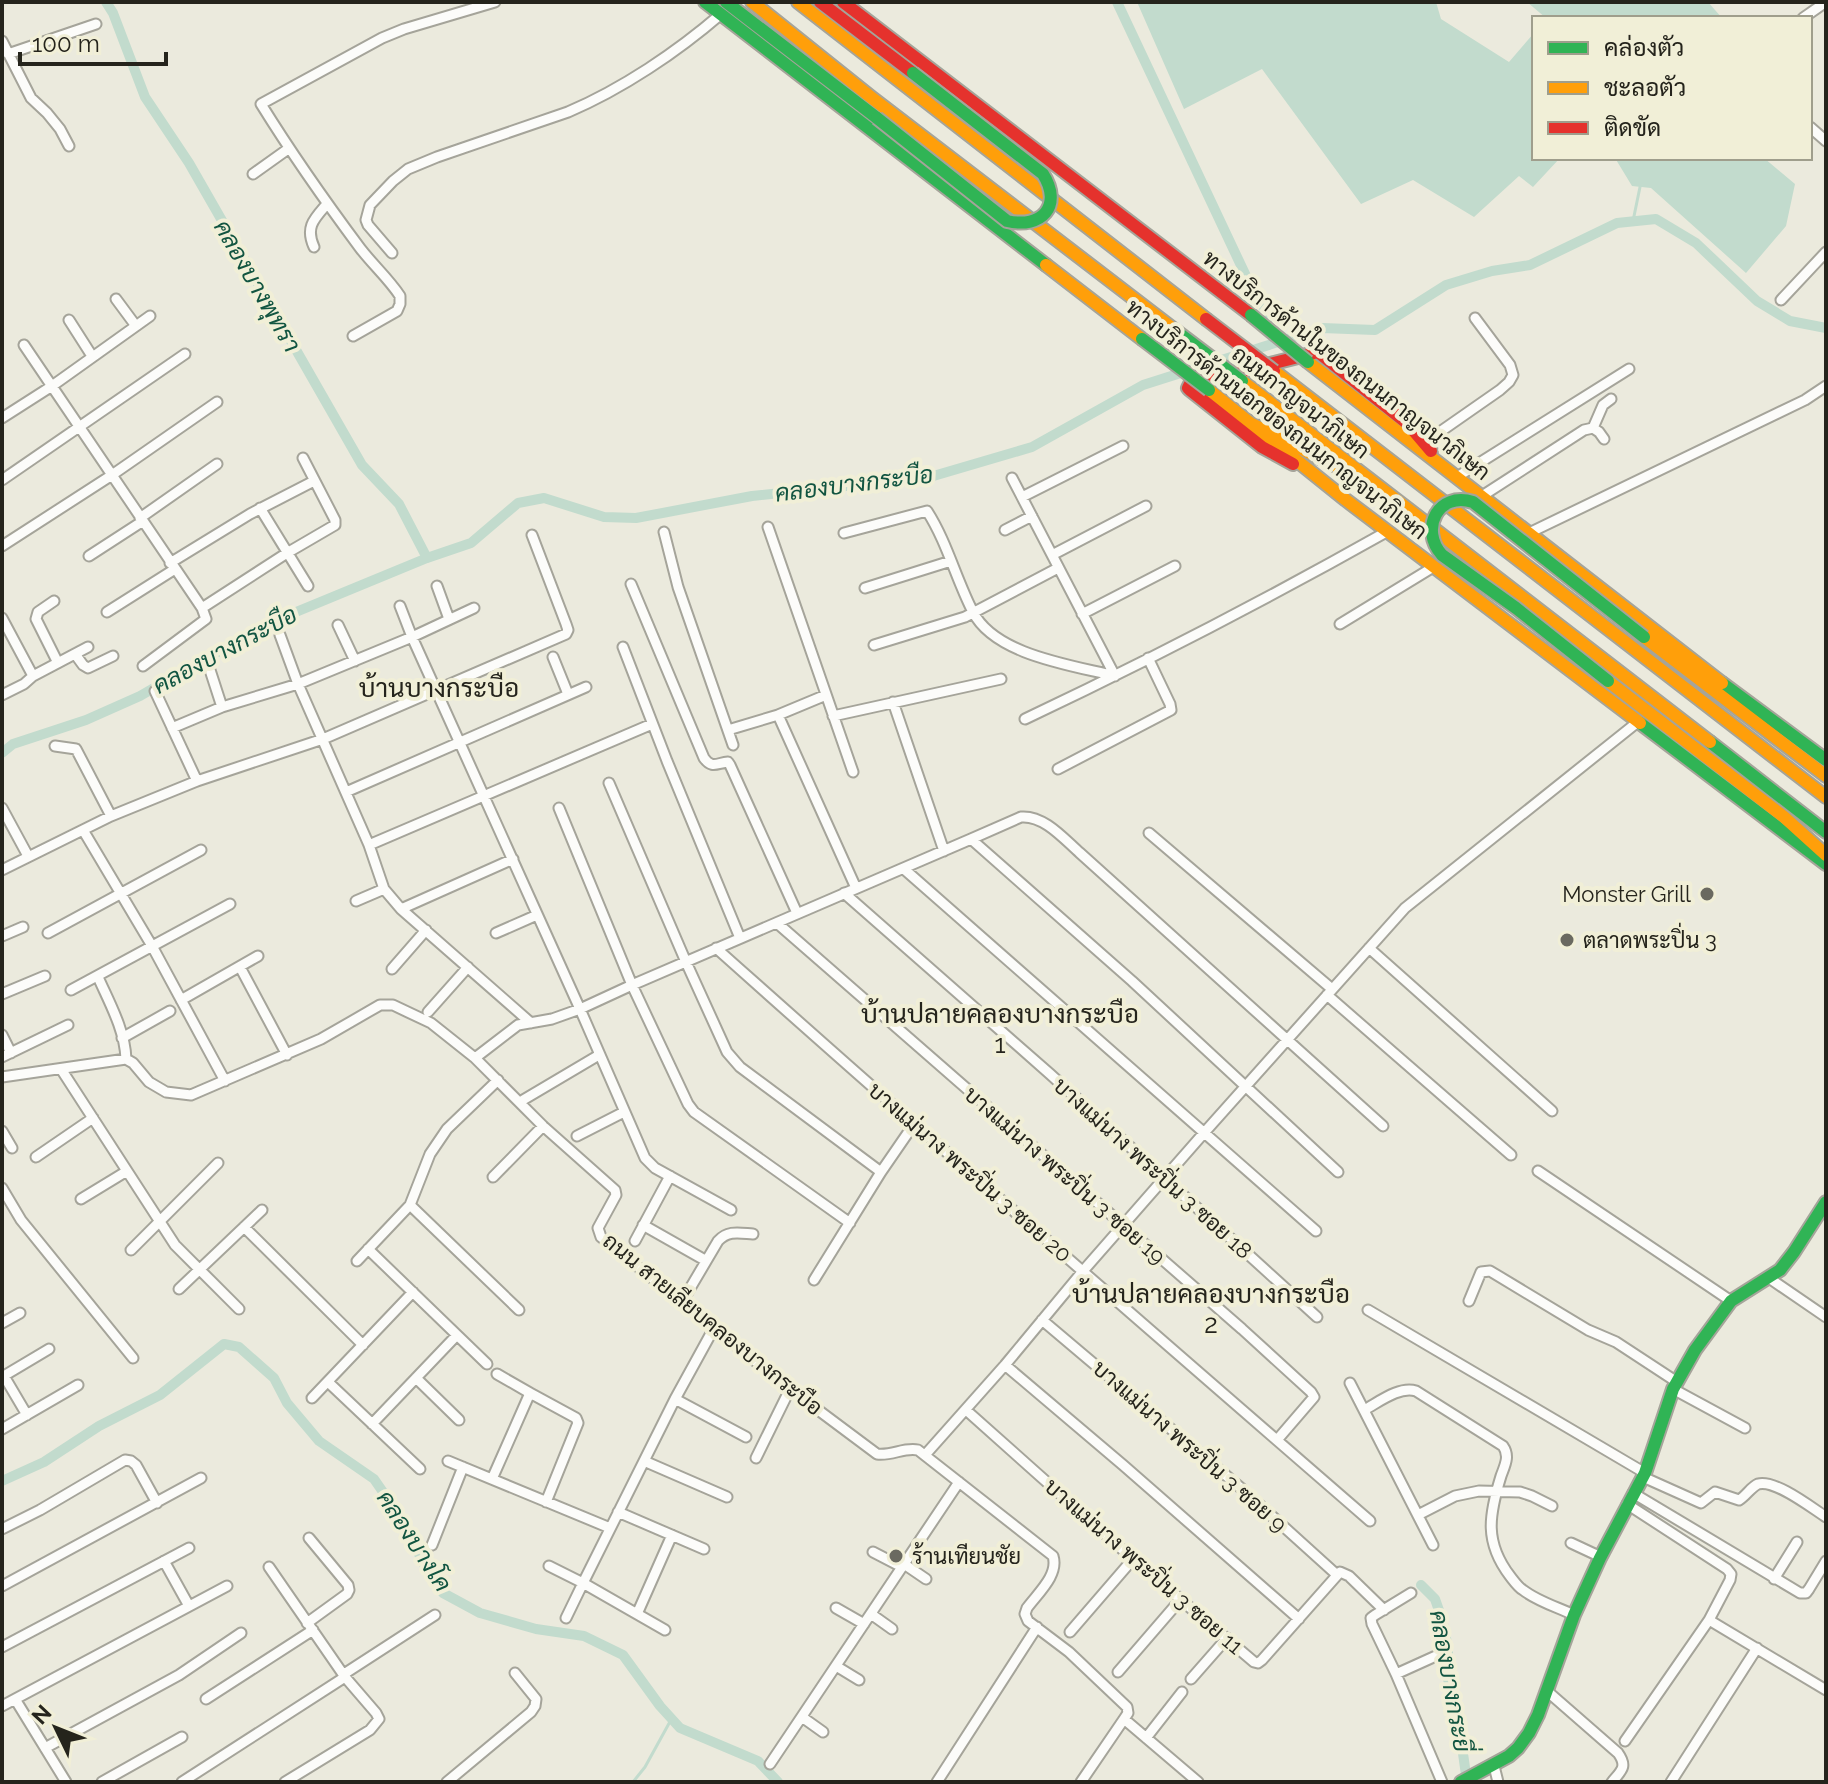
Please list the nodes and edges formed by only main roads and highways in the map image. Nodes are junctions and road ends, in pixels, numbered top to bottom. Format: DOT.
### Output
graph roads {
  1 [pos="705,2"];
  2 [pos="752,2"];
  3 [pos="798,2"];
  4 [pos="820,2"];
  5 [pos="843,2"];
  6 [pos="723,8"];
  7 [pos="1252,424"];
  8 [pos="1442,465"];
  9 [pos="1314,474"];
  10 [pos="1381,489"];
  11 [pos="1826,760"];
  12 [pos="1826,776"];
  13 [pos="1826,797"];
  14 [pos="1826,832"];
  15 [pos="1826,855"];
  16 [pos="1826,864"];
  17 [pos="1826,1202"];
  18 [pos="1461,1782"];
  1 -- 6 [label="main road, ทางบริการด้านนอกของถนนกาญจนาภิเษก"];
  2 -- 10 [label="main road, ถนนกาญจนาภิเษก, bridge"];
  3 -- 13 [label="main road, ถนนกาญจนาภิเษก, bridge"];
  4 -- 6 [label="main road, bridge"];
  5 -- 8 [label="main road, ทางบริการด้านในของถนนกาญจนาภิเษก, bridge"];
  6 -- 7 [label="main road, ทางบริการด้านนอกของถนนกาญจนาภิเษก, bridge"];
  7 -- 9 [label="main road, ทางบริการด้านนอกของถนนกาญจนาภิเษก"];
  7 -- 10 [label="main road"];
  8 -- 9 [label="main road"];
  8 -- 11 [label="main road, ทางบริการด้านในของถนนกาญจนาภิเษก"];
  9 -- 16 [label="main road, ทางบริการด้านนอกของถนนกาญจนาภิเษก"];
  10 -- 14 [label="main road, ถนนกาญจนาภิเษก"];
  12 -- 15 [label="main road, bridge"];
  17 -- 18 [label="main road"];
}
